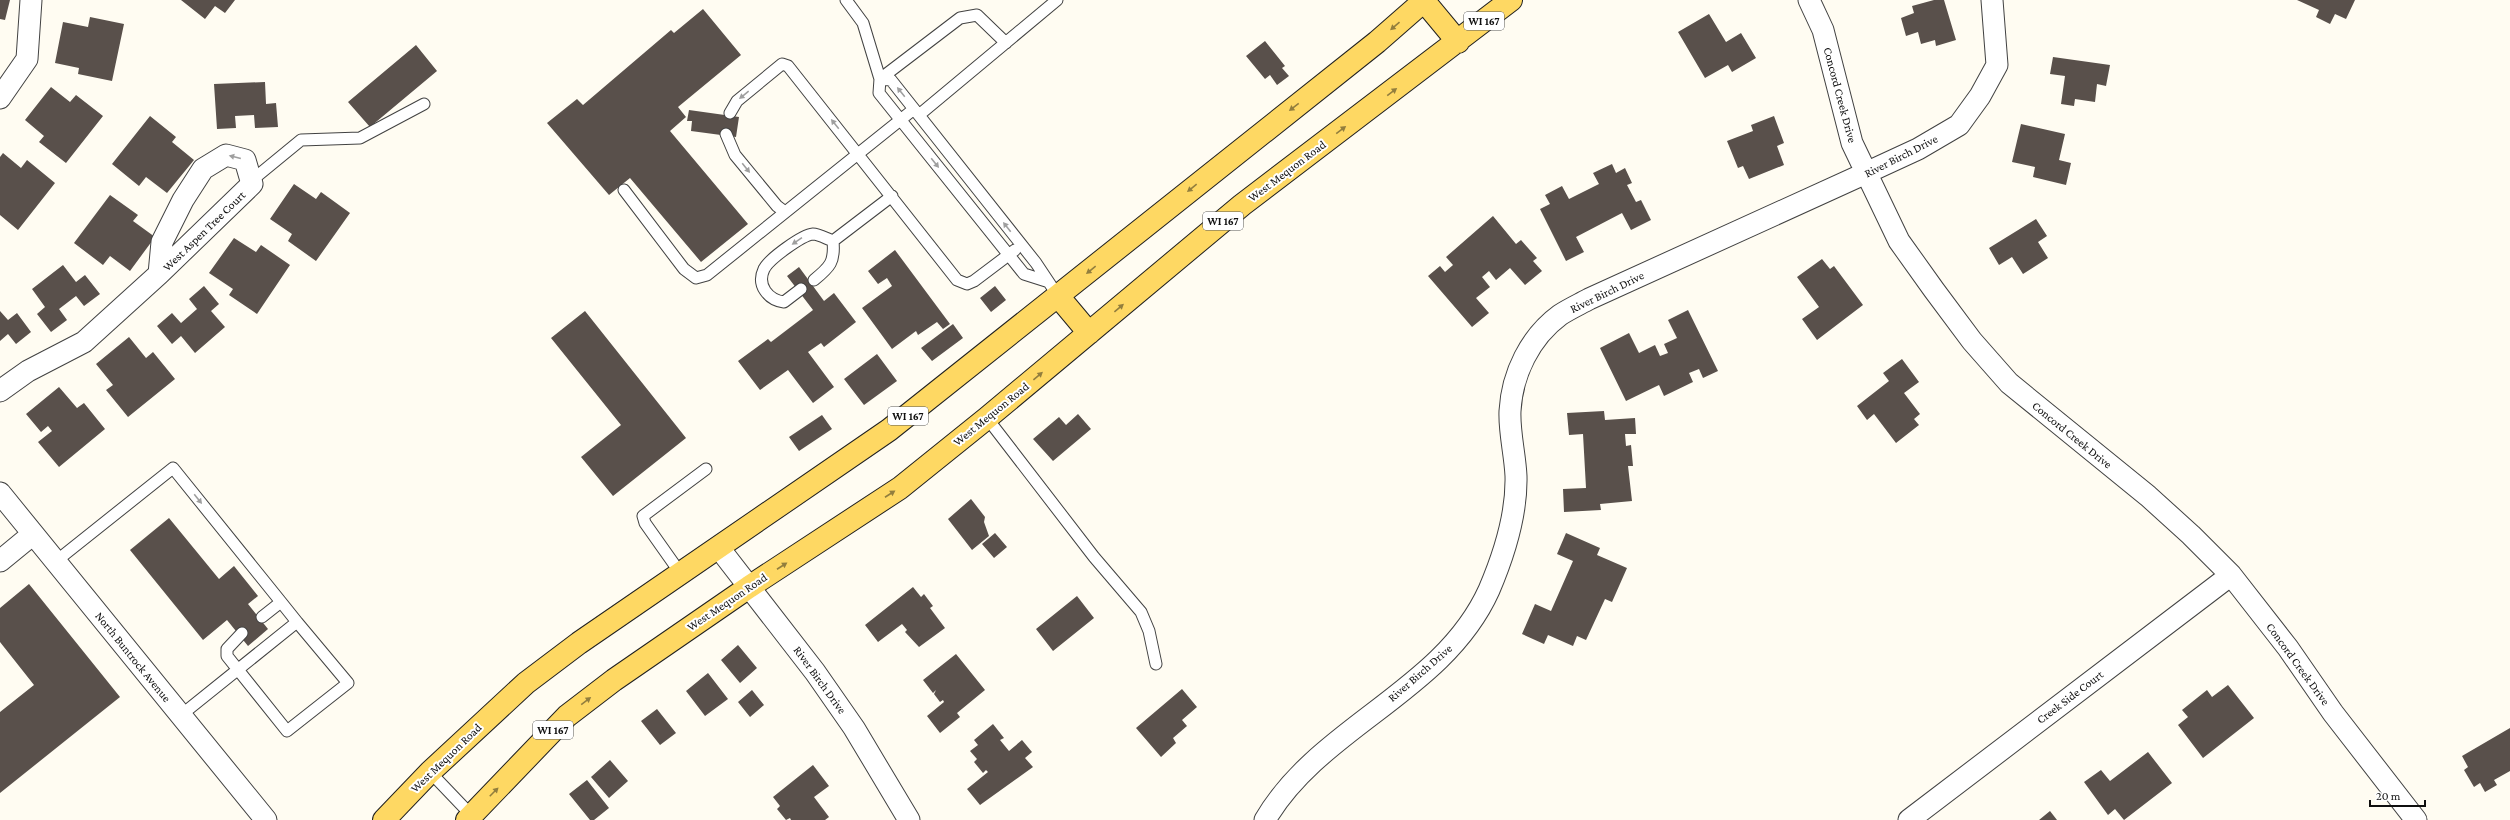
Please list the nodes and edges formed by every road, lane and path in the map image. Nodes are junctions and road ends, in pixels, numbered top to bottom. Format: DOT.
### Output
graph roads {
  1 [pos="31,0"];
  2 [pos="846,0"];
  3 [pos="1058,0"];
  4 [pos="1424,0"];
  5 [pos="1510,0"];
  6 [pos="1809,0"];
  7 [pos="1992,0"];
  8 [pos="1458,42"];
  9 [pos="1006,43"];
  10 [pos="880,79"];
  11 [pos="1,94"];
  12 [pos="424,104"];
  13 [pos="917,112"];
  14 [pos="730,113"];
  15 [pos="900,120"];
  16 [pos="726,134"];
  17 [pos="860,154"];
  18 [pos="1866,173"];
  19 [pos="251,181"];
  20 [pos="624,190"];
  21 [pos="892,196"];
  22 [pos="785,212"];
  23 [pos="833,241"];
  24 [pos="1021,245"];
  25 [pos="1009,254"];
  26 [pos="159,274"];
  27 [pos="814,280"];
  28 [pos="801,289"];
  29 [pos="1052,289"];
  30 [pos="1089,333"];
  31 [pos="0,390"];
  32 [pos="987,418"];
  33 [pos="706,469"];
  34 [pos="0,493"];
  35 [pos="33,534"];
  36 [pos="719,548"];
  37 [pos="0,562"];
  38 [pos="55,562"];
  39 [pos="681,574"];
  40 [pos="2231,575"];
  41 [pos="749,587"];
  42 [pos="281,602"];
  43 [pos="262,617"];
  44 [pos="297,622"];
  45 [pos="242,633"];
  46 [pos="1156,664"];
  47 [pos="237,670"];
  48 [pos="180,716"];
  49 [pos="430,772"];
  50 [pos="472,818"];
  51 [pos="266,820"];
  52 [pos="384,820"];
  53 [pos="909,820"];
  54 [pos="1265,820"];
  55 [pos="1909,820"];
  56 [pos="2416,820"];
  1 -- 11 [label="street"];
  2 -- 10 [label="lane"];
  3 -- 9 [label="lane"];
  4 -- 8 [label="main road"];
  4 -- 29 [label="main road, West Mequon Road / WI 167, one-way"];
  5 -- 8 [label="main road, West Mequon Road / WI 167"];
  6 -- 18 [label="street, Concord Creek Drive"];
  7 -- 18 [label="street, River Birch Drive"];
  30 -- 8 [label="main road, West Mequon Road / WI 167, one-way"];
  9 -- 10 [label="lane"];
  9 -- 13 [label="lane"];
  13 -- 10 [label="lane, one-way"];
  10 -- 15 [label="lane"];
  12 -- 19 [label="lane"];
  13 -- 15 [label="lane"];
  24 -- 13 [label="lane, one-way"];
  17 -- 14 [label="lane, one-way"];
  15 -- 17 [label="lane"];
  15 -- 25 [label="lane, one-way"];
  16 -- 22 [label="lane, one-way"];
  17 -- 21 [label="lane"];
  17 -- 22 [label="lane"];
  18 -- 40 [label="street, Concord Creek Drive"];
  18 -- 54 [label="street, River Birch Drive"];
  19 -- 26 [label="street, West Aspen Tree Court"];
  19 -- 26 [label="street, West Aspen Tree Court, one-way"];
  20 -- 22 [label="lane"];
  21 -- 23 [label="lane"];
  21 -- 25 [label="lane"];
  23 -- 27 [label="lane"];
  23 -- 28 [label="lane, one-way"];
  24 -- 25 [label="lane"];
  24 -- 29 [label="lane"];
  25 -- 29 [label="lane"];
  26 -- 31 [label="street, West Aspen Tree Court"];
  29 -- 30 [label="main road"];
  29 -- 36 [label="main road, West Mequon Road / WI 167"];
  32 -- 30 [label="main road, West Mequon Road / WI 167, one-way"];
  41 -- 32 [label="main road, West Mequon Road / WI 167, one-way"];
  32 -- 46 [label="lane"];
  33 -- 39 [label="lane"];
  34 -- 35 [label="street, North Buntrock Avenue"];
  35 -- 37 [label="street"];
  35 -- 38 [label="street, North Buntrock Avenue"];
  36 -- 39 [label="main road, West Mequon Road / WI 167"];
  36 -- 41 [label="street, River Birch Drive"];
  38 -- 42 [label="lane, one-way"];
  38 -- 48 [label="street, North Buntrock Avenue"];
  39 -- 49 [label="main road, West Mequon Road / WI 167"];
  40 -- 55 [label="street, Creek Side Court"];
  40 -- 56 [label="street, Concord Creek Drive"];
  50 -- 41 [label="main road, West Mequon Road / WI 167, one-way"];
  41 -- 53 [label="street, River Birch Drive"];
  42 -- 43 [label="lane"];
  42 -- 44 [label="lane"];
  44 -- 47 [label="lane"];
  44 -- 47 [label="lane"];
  45 -- 47 [label="lane"];
  47 -- 48 [label="lane"];
  48 -- 51 [label="street, North Buntrock Avenue"];
  49 -- 50 [label="lane"];
  49 -- 52 [label="main road, West Mequon Road / WI 167"];
}
